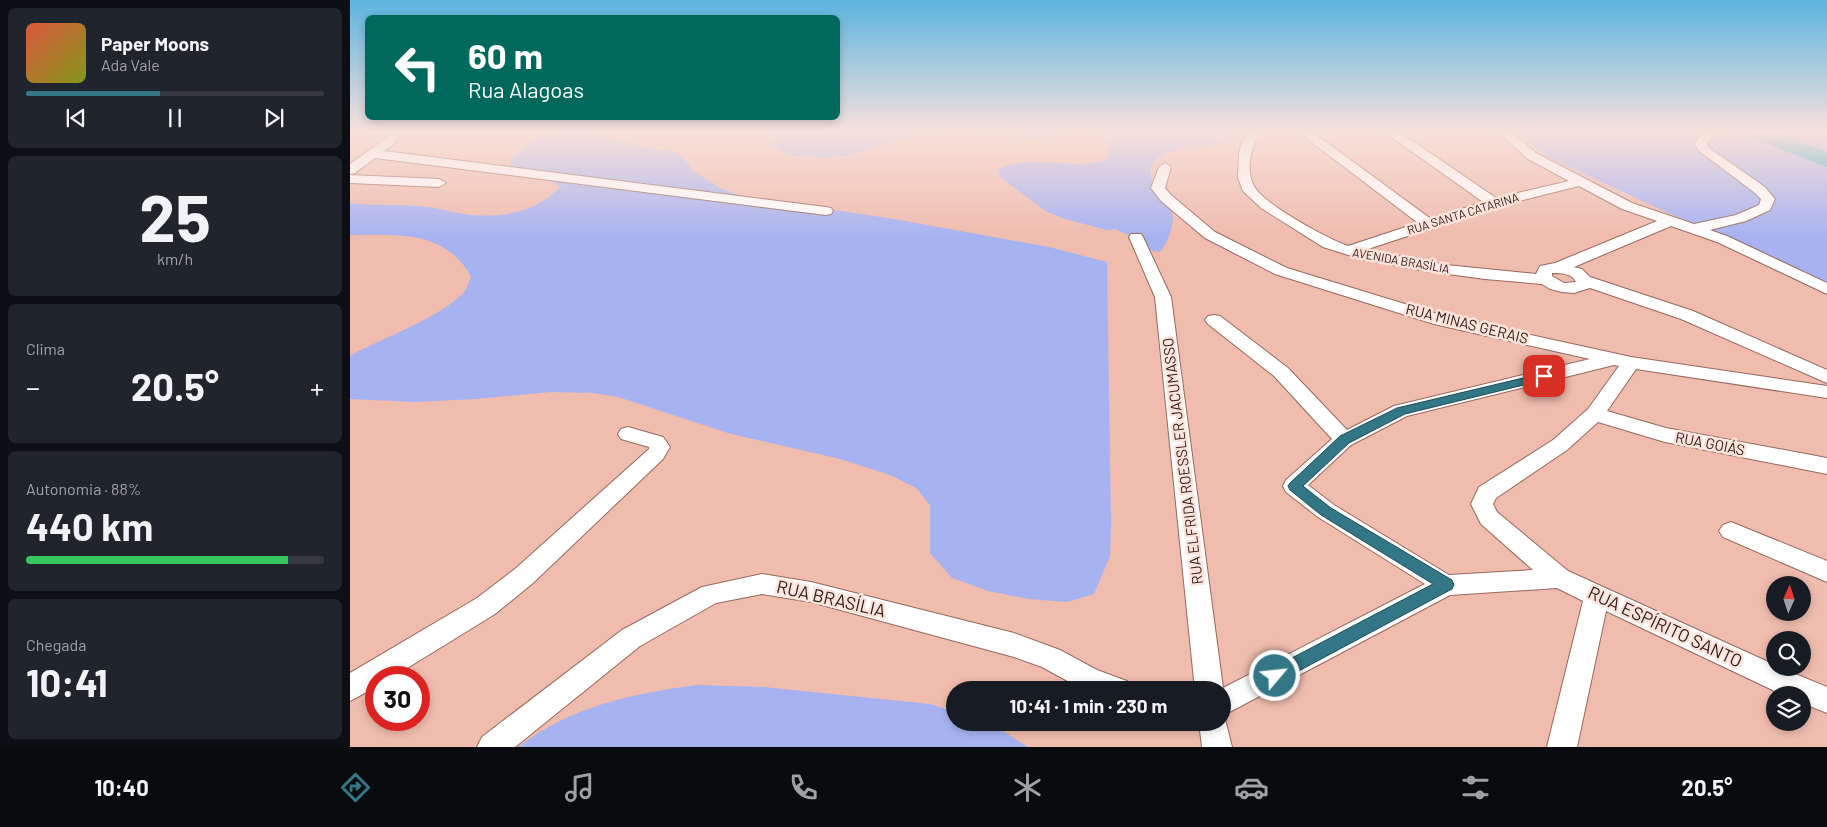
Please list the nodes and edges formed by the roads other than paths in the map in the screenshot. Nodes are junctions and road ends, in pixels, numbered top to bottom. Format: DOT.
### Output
graph roads {
  1 [pos="468,166"];
  2 [pos="1244,166"];
  3 [pos="1349,166"];
  4 [pos="1439,166"];
  5 [pos="1550,166"];
  6 [pos="1726,166"];
  7 [pos="1165,167"];
  8 [pos="350,179"];
  9 [pos="1580,182"];
  10 [pos="439,183"];
  11 [pos="1494,203"];
  12 [pos="826,211"];
  13 [pos="1668,222"];
  14 [pos="1428,224"];
  15 [pos="1694,229"];
  16 [pos="1136,237"];
  17 [pos="1347,251"];
  18 [pos="1551,273"];
  19 [pos="1827,289"];
  20 [pos="1214,320"];
  21 [pos="1624,361"];
  22 [pos="1827,377"];
  23 [pos="1827,392"];
  24 [pos="1595,414"];
  25 [pos="628,434"];
  26 [pos="1344,440"];
  27 [pos="1827,466"];
  28 [pos="1732,531"];
  29 [pos="1827,572"];
  30 [pos="1559,578"];
  31 [pos="1446,585"];
  32 [pos="1597,596"];
  33 [pos="1093,681"];
  34 [pos="1208,681"];
  35 [pos="350,688"];
  36 [pos="1231,698"];
  37 [pos="1827,700"];
  38 [pos="1214,731"];
  39 [pos="492,747"];
  40 [pos="1217,747"];
  41 [pos="1562,747"];
  1 -- 12 [label="street"];
  2 -- 17 [label="street, AVENIDA BRASÍLIA"];
  3 -- 14 [label="street"];
  4 -- 11 [label="street"];
  5 -- 9 [label="street"];
  6 -- 15 [label="street"];
  7 -- 21 [label="street, RUA MINAS GERAIS"];
  8 -- 10 [label="street"];
  9 -- 11 [label="street, RUA SANTA CATARINA"];
  9 -- 13 [label="street"];
  11 -- 14 [label="street, RUA SANTA CATARINA"];
  13 -- 15 [label="street"];
  13 -- 18 [label="street"];
  14 -- 17 [label="street, RUA SANTA CATARINA"];
  15 -- 19 [label="street"];
  16 -- 34 [label="street, RUA ELFRIDA ROESSLER JACUMASSO"];
  17 -- 18 [label="street, AVENIDA BRASÍLIA"];
  18 -- 22 [label="street"];
  20 -- 26 [label="street"];
  21 -- 23 [label="street, RUA MINAS GERAIS"];
  21 -- 24 [label="street, RUA ESPÍRITO SANTO"];
  21 -- 26 [label="street"];
  24 -- 27 [label="street, RUA GOIÁS"];
  24 -- 30 [label="street, RUA ESPÍRITO SANTO"];
  25 -- 35 [label="street"];
  26 -- 31 [label="street"];
  28 -- 29 [label="street"];
  30 -- 31 [label="street, RUA ESPÍRITO SANTO"];
  30 -- 32 [label="street, RUA ESPÍRITO SANTO"];
  31 -- 36 [label="street"];
  32 -- 37 [label="street, RUA ESPÍRITO SANTO"];
  32 -- 41 [label="street"];
  33 -- 39 [label="street, RUA BRASÍLIA"];
  38 -- 40 [label="street"];
}
